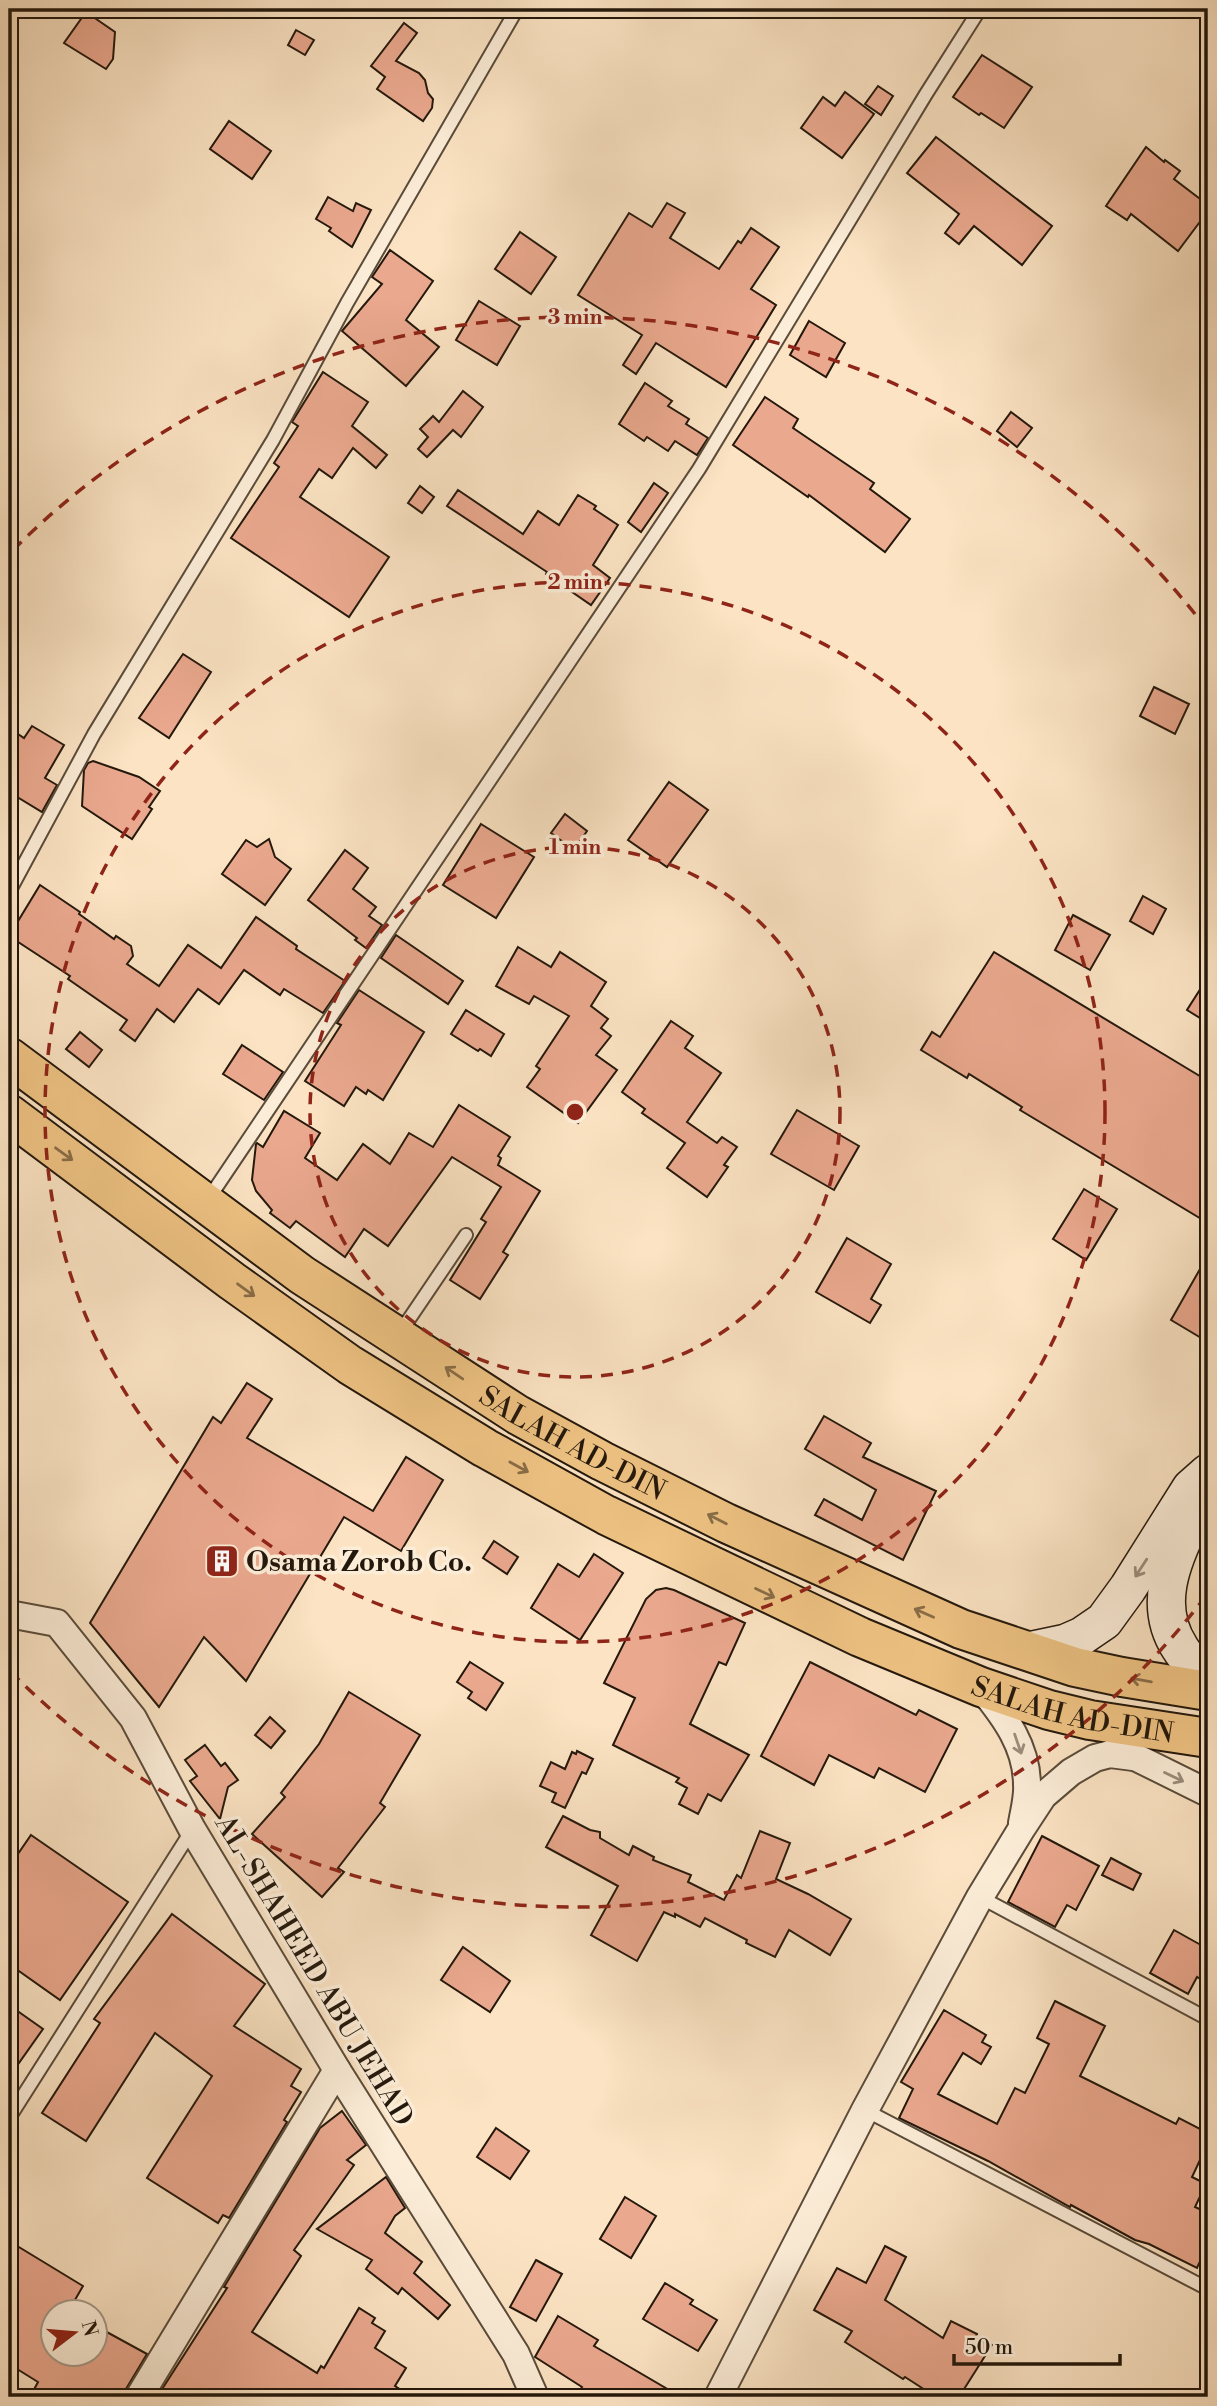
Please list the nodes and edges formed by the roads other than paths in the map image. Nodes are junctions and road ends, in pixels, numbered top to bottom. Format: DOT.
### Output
graph roads {
  1 [pos="517,9"];
  2 [pos="980,9"];
  3 [pos="9,892"];
  4 [pos="9,1057"];
  5 [pos="9,1114"];
  6 [pos="205,1205"];
  7 [pos="466,1235"];
  8 [pos="393,1334"];
  9 [pos="350,1365"];
  10 [pos="518,1415"];
  11 [pos="485,1448"];
  12 [pos="1208,1475"];
  13 [pos="9,1614"];
  14 [pos="1028,1651"];
  15 [pos="1208,1682"];
  16 [pos="981,1687"];
  17 [pos="1208,1691"];
  18 [pos="1049,1710"];
  19 [pos="1208,1738"];
  20 [pos="1133,1757"];
  21 [pos="1208,1793"];
  22 [pos="1021,1828"];
  23 [pos="192,1829"];
  24 [pos="980,1897"];
  25 [pos="1208,2019"];
  26 [pos="337,2070"];
  27 [pos="865,2110"];
  28 [pos="9,2118"];
  29 [pos="1208,2289"];
  30 [pos="139,2397"];
  31 [pos="535,2397"];
  32 [pos="719,2397"];
  1 -- 3 [label="lane"];
  2 -- 6 [label="lane"];
  4 -- 6 [label="highway, SALAH AD-DIN"];
  5 -- 9 [label="highway, SALAH AD-DIN, one-way"];
  6 -- 8 [label="highway, SALAH AD-DIN"];
  7 -- 8 [label="lane"];
  8 -- 9 [label="highway"];
  10 -- 8 [label="highway, SALAH AD-DIN, one-way"];
  9 -- 11 [label="highway, SALAH AD-DIN"];
  10 -- 11 [label="highway"];
  14 -- 10 [label="highway, SALAH AD-DIN, one-way"];
  11 -- 16 [label="highway, SALAH AD-DIN, one-way"];
  12 -- 14 [label="main road, one-way"];
  12 -- 15 [label="main road"];
  13 -- 23 [label="street, AL-SHAHEED ABU JEHAD"];
  17 -- 14 [label="highway, SALAH AD-DIN, one-way"];
  16 -- 18 [label="highway, SALAH AD-DIN"];
  16 -- 22 [label="street, one-way"];
  18 -- 19 [label="highway, SALAH AD-DIN"];
  18 -- 20 [label="street"];
  20 -- 21 [label="street, one-way"];
  20 -- 22 [label="street"];
  22 -- 24 [label="street"];
  23 -- 26 [label="street, AL-SHAHEED ABU JEHAD"];
  23 -- 28 [label="lane"];
  24 -- 25 [label="lane"];
  24 -- 27 [label="street"];
  26 -- 30 [label="street"];
  26 -- 31 [label="street, AL-SHAHEED ABU JEHAD"];
  27 -- 29 [label="lane"];
  27 -- 32 [label="street"];
}
